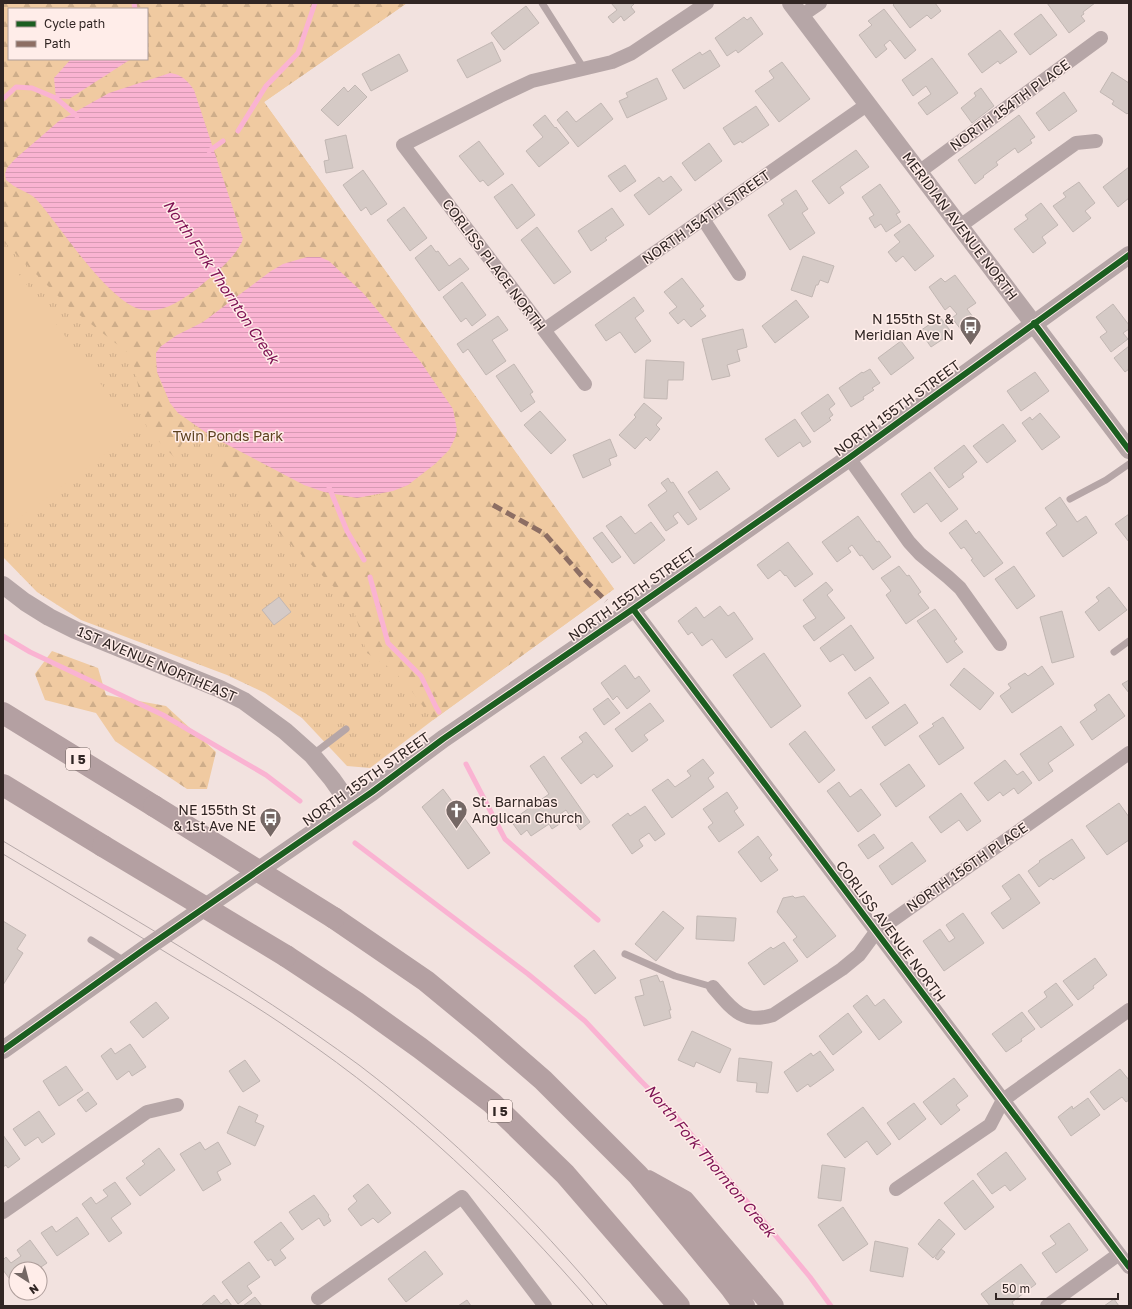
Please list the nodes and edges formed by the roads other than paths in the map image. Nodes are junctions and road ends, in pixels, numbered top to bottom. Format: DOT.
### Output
graph roads {
  1 [pos="542,3"];
  2 [pos="707,3"];
  3 [pos="820,3"];
  4 [pos="796,10"];
  5 [pos="1101,38"];
  6 [pos="584,69"];
  7 [pos="868,104"];
  8 [pos="1096,141"];
  9 [pos="920,172"];
  10 [pos="703,219"];
  11 [pos="960,226"];
  12 [pos="1129,256"];
  13 [pos="739,274"];
  14 [pos="1034,323"];
  15 [pos="544,330"];
  16 [pos="585,384"];
  17 [pos="1129,450"];
  18 [pos="849,458"];
  19 [pos="1129,464"];
  20 [pos="1070,499"];
  21 [pos="3,585"];
  22 [pos="633,609"];
  23 [pos="1129,641"];
  24 [pos="1000,644"];
  25 [pos="1114,652"];
  26 [pos="3,713"];
  27 [pos="346,729"];
  28 [pos="1129,752"];
  29 [pos="312,755"];
  30 [pos="3,785"];
  31 [pos="351,806"];
  32 [pos="876,932"];
  33 [pos="91,940"];
  34 [pos="625,954"];
  35 [pos="126,962"];
  36 [pos="713,987"];
  37 [pos="1129,1010"];
  38 [pos="3,1050"];
  39 [pos="1003,1100"];
  40 [pos="177,1105"];
  41 [pos="638,1175"];
  42 [pos="896,1189"];
  43 [pos="3,1212"];
  44 [pos="1119,1254"];
  45 [pos="1129,1267"];
  46 [pos="318,1298"];
  47 [pos="545,1306"];
  48 [pos="679,1306"];
  49 [pos="744,1306"];
  50 [pos="773,1306"];
  51 [pos="1047,1306"];
  1 -- 6 [label="lane"];
  2 -- 6 [label="street"];
  3 -- 4 [label="street"];
  4 -- 7 [label="street, MERIDIAN AVENUE NORTH"];
  5 -- 9 [label="street, NORTH 154TH PLACE"];
  6 -- 15 [label="street, CORLISS PLACE NORTH"];
  7 -- 9 [label="street, MERIDIAN AVENUE NORTH"];
  7 -- 10 [label="street, NORTH 154TH STREET"];
  8 -- 11 [label="street"];
  9 -- 11 [label="street, MERIDIAN AVENUE NORTH"];
  10 -- 13 [label="street"];
  10 -- 15 [label="street, NORTH 154TH STREET"];
  11 -- 14 [label="street, MERIDIAN AVENUE NORTH"];
  12 -- 14 [label="street, NORTH 155TH STREET"];
  14 -- 17 [label="street, MERIDIAN AVENUE NORTH"];
  14 -- 18 [label="street, NORTH 155TH STREET"];
  15 -- 16 [label="street, CORLISS PLACE NORTH"];
  18 -- 22 [label="street, NORTH 155TH STREET"];
  18 -- 24 [label="street"];
  19 -- 20 [label="lane"];
  21 -- 29 [label="street, 1ST AVENUE NORTHEAST"];
  22 -- 31 [label="street, NORTH 155TH STREET"];
  22 -- 32 [label="street, CORLISS AVENUE NORTH"];
  23 -- 25 [label="lane"];
  26 -- 41 [label="highway, I 5, bridge"];
  27 -- 29 [label="lane"];
  28 -- 32 [label="street, NORTH 156TH PLACE"];
  29 -- 31 [label="street, 1ST AVENUE NORTHEAST"];
  30 -- 48 [label="highway, I 5, bridge"];
  31 -- 35 [label="street, NORTH 155TH STREET"];
  32 -- 36 [label="street, NORTH 156TH PLACE"];
  32 -- 39 [label="street, CORLISS AVENUE NORTH"];
  33 -- 35 [label="lane"];
  34 -- 36 [label="lane"];
  35 -- 38 [label="street, NORTH 155TH STREET"];
  37 -- 39 [label="street"];
  39 -- 42 [label="street"];
  39 -- 44 [label="street, CORLISS AVENUE NORTH"];
  40 -- 43 [label="street"];
  41 -- 49 [label="highway, I 5"];
  41 -- 50 [label="highway"];
  44 -- 45 [label="street, CORLISS AVENUE NORTH"];
  44 -- 51 [label="street"];
  46 -- 47 [label="street"];
}
